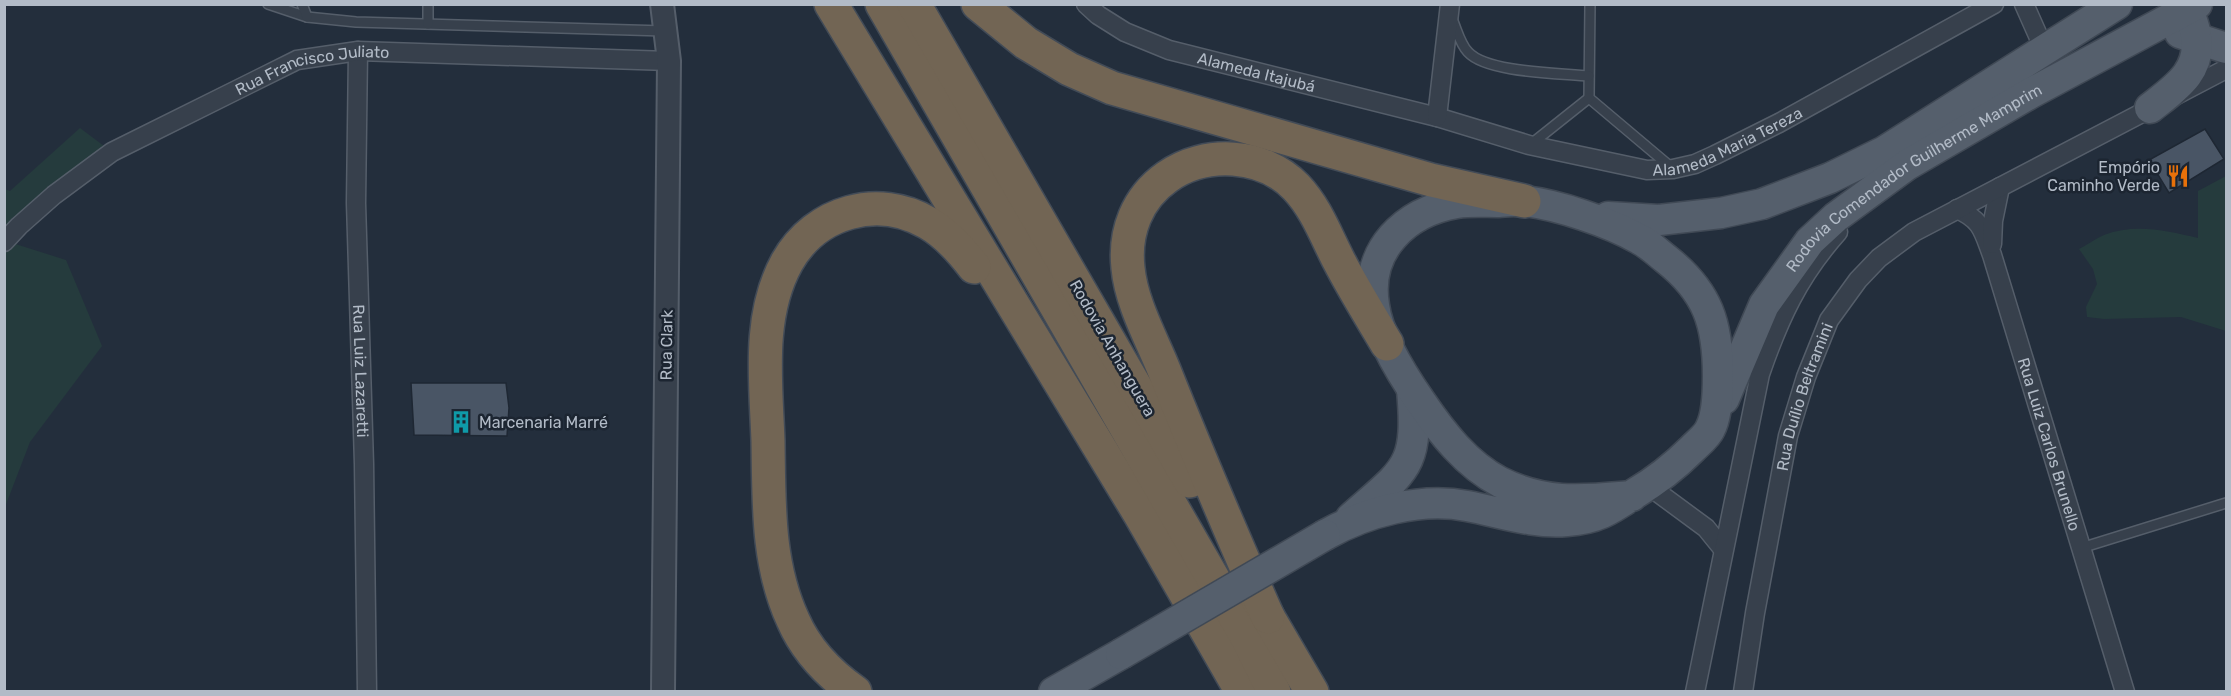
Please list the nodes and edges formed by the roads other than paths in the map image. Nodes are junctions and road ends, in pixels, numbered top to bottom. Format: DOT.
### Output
graph roads {
  1 [pos="268,4"];
  2 [pos="302,4"];
  3 [pos="428,4"];
  4 [pos="662,4"];
  5 [pos="831,4"];
  6 [pos="882,4"];
  7 [pos="914,4"];
  8 [pos="978,4"];
  9 [pos="1086,4"];
  10 [pos="1590,4"];
  11 [pos="1994,4"];
  12 [pos="2024,4"];
  13 [pos="2117,4"];
  14 [pos="2191,6"];
  15 [pos="1449,8"];
  16 [pos="307,17"];
  17 [pos="428,24"];
  18 [pos="2157,27"];
  19 [pos="665,31"];
  20 [pos="2197,37"];
  21 [pos="2226,48"];
  22 [pos="2044,49"];
  23 [pos="358,51"];
  24 [pos="669,61"];
  25 [pos="2226,69"];
  26 [pos="1589,76"];
  27 [pos="1589,98"];
  28 [pos="2150,108"];
  29 [pos="1437,117"];
  30 [pos="1529,145"];
  31 [pos="1673,169"];
  32 [pos="2000,187"];
  33 [pos="1861,197"];
  34 [pos="1524,201"];
  35 [pos="1957,209"];
  36 [pos="1590,216"];
  37 [pos="4,242"];
  38 [pos="1992,255"];
  39 [pos="1032,338"];
  40 [pos="1387,344"];
  41 [pos="1412,388"];
  42 [pos="1710,429"];
  43 [pos="1640,491"];
  44 [pos="2226,503"];
  45 [pos="1335,530"];
  46 [pos="2081,548"];
  47 [pos="1723,549"];
  48 [pos="1268,617"];
  49 [pos="663,690"];
  50 [pos="367,692"];
  51 [pos="855,692"];
  52 [pos="1054,692"];
  53 [pos="1242,692"];
  54 [pos="1275,692"];
  55 [pos="1312,692"];
  56 [pos="1695,692"];
  57 [pos="1743,692"];
  58 [pos="2125,692"];
  1 -- 16 [label="lane"];
  2 -- 16 [label="lane"];
  3 -- 17 [label="lane"];
  4 -- 19 [label="street, Rua Clark"];
  5 -- 39 [label="highway"];
  6 -- 54 [label="highway, Rodovia Anhanguera"];
  7 -- 48 [label="highway, Rodovia Anhanguera"];
  8 -- 34 [label="highway"];
  9 -- 29 [label="street, Alameda Itajubá"];
  10 -- 26 [label="lane"];
  11 -- 31 [label="street, Alameda Maria Tereza"];
  12 -- 22 [label="street"];
  13 -- 22 [label="main road, Rodovia Comendador Guilherme Mamprim"];
  14 -- 18 [label="main road, Rodovia Comendador Guilherme Mamprim"];
  14 -- 20 [label="main road"];
  15 -- 26 [label="lane"];
  15 -- 29 [label="street"];
  16 -- 17 [label="lane"];
  17 -- 19 [label="lane"];
  18 -- 20 [label="main road"];
  18 -- 33 [label="main road, Rodovia Comendador Guilherme Mamprim"];
  19 -- 24 [label="street, Rua Clark"];
  20 -- 21 [label="main road"];
  20 -- 28 [label="main road"];
  22 -- 36 [label="main road, Rodovia Comendador Guilherme Mamprim"];
  23 -- 24 [label="street, Rua Francisco Juliato"];
  23 -- 37 [label="street, Rua Francisco Juliato"];
  23 -- 50 [label="street, Rua Luiz Lazaretti"];
  24 -- 49 [label="street, Rua Clark"];
  25 -- 28 [label="street, Rua Duílio Beltramini"];
  26 -- 27 [label="lane"];
  27 -- 30 [label="lane"];
  27 -- 31 [label="lane"];
  28 -- 32 [label="street, Rua Duílio Beltramini"];
  29 -- 30 [label="street, Alameda Maria Tereza"];
  30 -- 31 [label="street, Alameda Maria Tereza"];
  32 -- 35 [label="street, Rua Duílio Beltramini"];
  32 -- 38 [label="street"];
  33 -- 42 [label="main road, Rodovia Comendador Guilherme Mamprim"];
  33 -- 47 [label="street"];
  34 -- 36 [label="main road"];
  34 -- 40 [label="main road"];
  35 -- 38 [label="street, Rua Luiz Carlos Brunello"];
  35 -- 57 [label="street, Rua Duílio Beltramini"];
  36 -- 42 [label="main road"];
  38 -- 46 [label="street, Rua Luiz Carlos Brunello"];
  39 -- 51 [label="highway"];
  39 -- 53 [label="highway"];
  40 -- 41 [label="main road"];
  40 -- 48 [label="highway"];
  41 -- 43 [label="main road"];
  41 -- 45 [label="main road"];
  42 -- 43 [label="main road"];
  43 -- 45 [label="main road"];
  43 -- 47 [label="street"];
  44 -- 46 [label="lane"];
  45 -- 52 [label="main road, bridge"];
  46 -- 58 [label="street, Rua Luiz Carlos Brunello"];
  47 -- 56 [label="street"];
  48 -- 55 [label="highway, Rodovia Anhanguera"];
}
